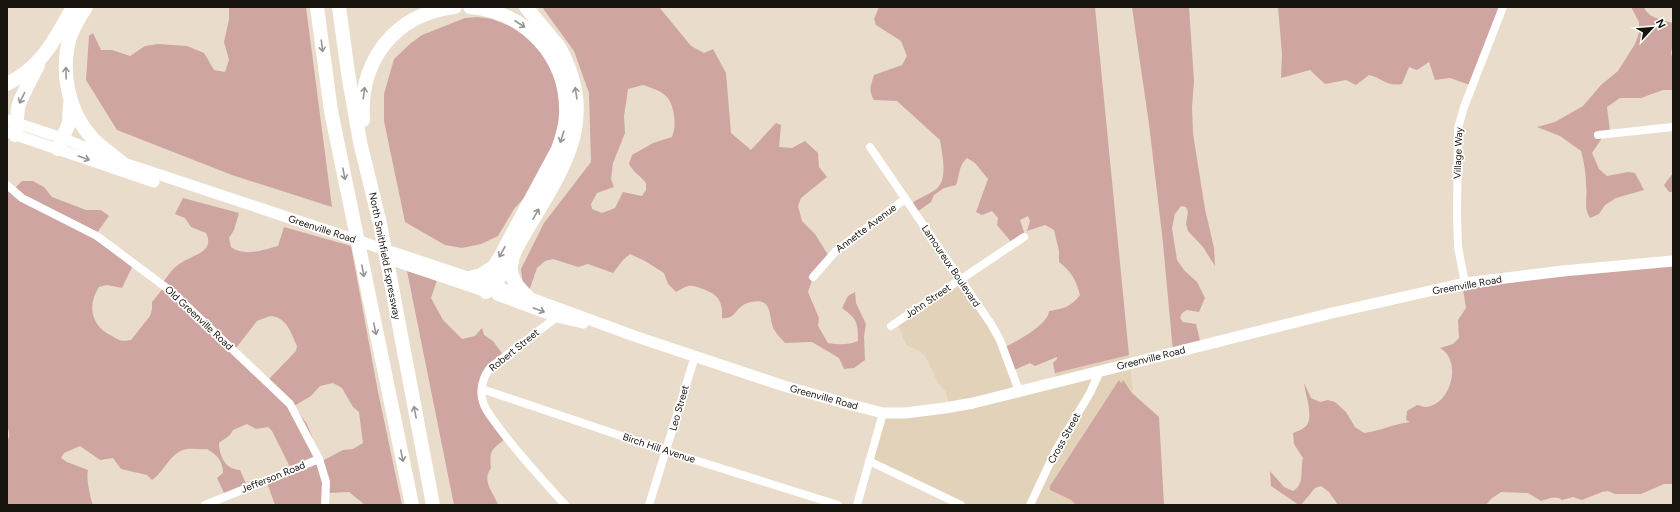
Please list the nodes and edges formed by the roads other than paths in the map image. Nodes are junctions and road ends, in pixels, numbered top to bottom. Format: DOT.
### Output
graph roads {
  1 [pos="73,7"];
  2 [pos="86,7"];
  3 [pos="316,7"];
  4 [pos="339,7"];
  5 [pos="455,7"];
  6 [pos="470,7"];
  7 [pos="526,7"];
  8 [pos="1503,7"];
  9 [pos="38,62"];
  10 [pos="7,84"];
  11 [pos="69,97"];
  12 [pos="1673,127"];
  13 [pos="12,128"];
  14 [pos="1598,136"];
  15 [pos="60,144"];
  16 [pos="870,147"];
  17 [pos="365,160"];
  18 [pos="121,162"];
  19 [pos="7,185"];
  20 [pos="905,199"];
  21 [pos="1024,237"];
  22 [pos="512,261"];
  23 [pos="1673,261"];
  24 [pos="493,268"];
  25 [pos="813,277"];
  26 [pos="470,278"];
  27 [pos="960,279"];
  28 [pos="1465,283"];
  29 [pos="488,287"];
  30 [pos="528,297"];
  31 [pos="557,317"];
  32 [pos="892,326"];
  33 [pos="637,337"];
  34 [pos="695,356"];
  35 [pos="1100,371"];
  36 [pos="482,389"];
  37 [pos="1019,391"];
  38 [pos="884,413"];
  39 [pos="666,451"];
  40 [pos="319,459"];
  41 [pos="869,461"];
  42 [pos="205,505"];
  43 [pos="325,505"];
  44 [pos="412,505"];
  45 [pos="433,505"];
  46 [pos="565,505"];
  47 [pos="649,505"];
  48 [pos="838,505"];
  49 [pos="857,505"];
  50 [pos="961,505"];
  51 [pos="1030,505"];
  1 -- 9 [label="highway"];
  11 -- 2 [label="highway, one-way"];
  3 -- 44 [label="highway, one-way"];
  4 -- 17 [label="highway, North Smithfield Expressway"];
  17 -- 5 [label="highway, one-way"];
  6 -- 24 [label="highway, one-way"];
  22 -- 7 [label="highway, one-way"];
  8 -- 28 [label="street, Village Way"];
  9 -- 10 [label="highway"];
  9 -- 13 [label="highway, one-way"];
  11 -- 15 [label="highway"];
  11 -- 18 [label="highway"];
  12 -- 14 [label="street"];
  13 -- 15 [label="main road, Greenville Road"];
  15 -- 18 [label="main road, Greenville Road"];
  15 -- 29 [label="main road, Greenville Road, one-way"];
  16 -- 20 [label="street, Lamoureux Boulevard"];
  45 -- 17 [label="highway, North Smithfield Expressway, one-way"];
  18 -- 26 [label="main road, Greenville Road"];
  19 -- 40 [label="street, Old Greenville Road"];
  20 -- 25 [label="street, Annette Avenue"];
  20 -- 27 [label="street, Lamoureux Boulevard"];
  21 -- 27 [label="street, John Street"];
  22 -- 29 [label="highway"];
  22 -- 30 [label="highway"];
  23 -- 28 [label="main road, Greenville Road"];
  24 -- 26 [label="highway"];
  24 -- 29 [label="highway"];
  26 -- 29 [label="main road, Greenville Road"];
  27 -- 32 [label="street, John Street"];
  27 -- 37 [label="street, Lamoureux Boulevard"];
  28 -- 35 [label="main road, Greenville Road"];
  29 -- 30 [label="main road, Greenville Road"];
  29 -- 31 [label="main road, Greenville Road, one-way"];
  30 -- 33 [label="main road, Greenville Road"];
  31 -- 33 [label="main road, Greenville Road"];
  31 -- 36 [label="street, Robert Street"];
  33 -- 34 [label="main road, Greenville Road"];
  34 -- 38 [label="main road, Greenville Road"];
  34 -- 39 [label="street, Leo Street"];
  35 -- 37 [label="main road, Greenville Road"];
  35 -- 51 [label="street, Cross Street"];
  36 -- 39 [label="street, Birch Hill Avenue"];
  36 -- 46 [label="street"];
  37 -- 38 [label="main road, Greenville Road"];
  38 -- 41 [label="street"];
  39 -- 47 [label="street, Leo Street"];
  39 -- 48 [label="street, Birch Hill Avenue"];
  40 -- 42 [label="street, Jefferson Road"];
  40 -- 43 [label="street, Old Greenville Road"];
  41 -- 49 [label="street"];
  41 -- 50 [label="street"];
}
